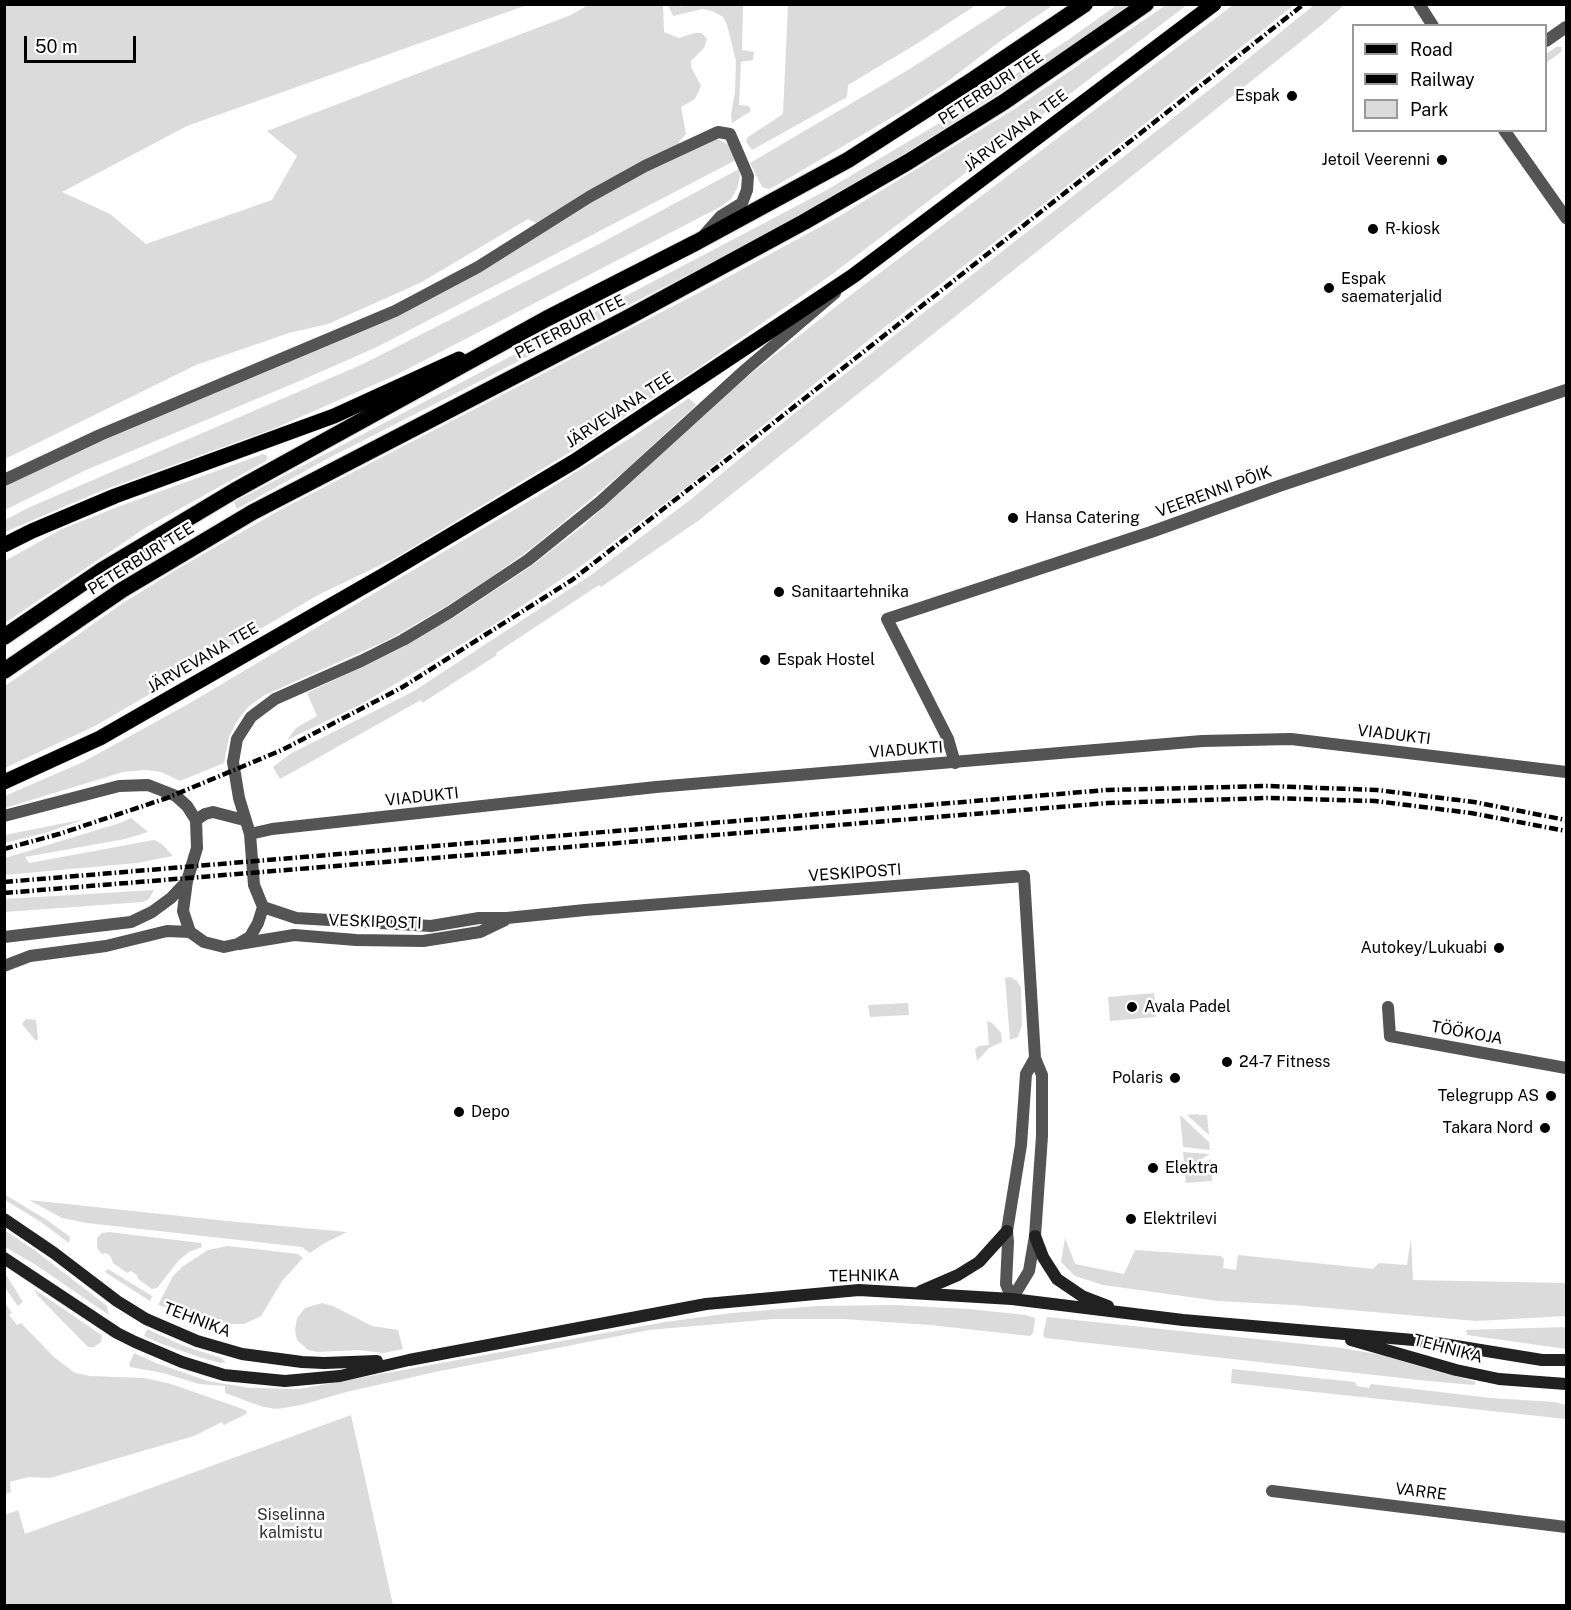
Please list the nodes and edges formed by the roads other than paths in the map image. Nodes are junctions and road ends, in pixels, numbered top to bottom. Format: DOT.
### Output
graph roads {
  1 [pos="1085,4"];
  2 [pos="1146,4"];
  3 [pos="1214,4"];
  4 [pos="1419,4"];
  5 [pos="1432,24"];
  6 [pos="1566,27"];
  7 [pos="1547,40"];
  8 [pos="1505,132"];
  9 [pos="1566,218"];
  10 [pos="697,242"];
  11 [pos="853,276"];
  12 [pos="546,320"];
  13 [pos="1566,390"];
  14 [pos="4,480"];
  15 [pos="4,545"];
  16 [pos="4,637"];
  17 [pos="4,670"];
  18 [pos="954,763"];
  19 [pos="1566,772"];
  20 [pos="4,782"];
  21 [pos="4,816"];
  22 [pos="196,820"];
  23 [pos="244,820"];
  24 [pos="250,834"];
  25 [pos="187,881"];
  26 [pos="263,906"];
  27 [pos="507,918"];
  28 [pos="190,932"];
  29 [pos="4,937"];
  30 [pos="238,944"];
  31 [pos="4,966"];
  32 [pos="1388,1007"];
  33 [pos="1035,1058"];
  34 [pos="1566,1068"];
  35 [pos="4,1219"];
  36 [pos="1006,1231"];
  37 [pos="1035,1236"];
  38 [pos="4,1258"];
  39 [pos="917,1292"];
  40 [pos="1012,1299"];
  41 [pos="1123,1312"];
  42 [pos="1323,1333"];
  43 [pos="409,1360"];
  44 [pos="1566,1360"];
  45 [pos="1566,1384"];
  46 [pos="1272,1491"];
  47 [pos="1566,1527"];
  1 -- 10 [label="highway"];
  2 -- 17 [label="highway, PETERBURI TEE"];
  3 -- 11 [label="main road, JÄRVEVANA TEE"];
  4 -- 5 [label="street"];
  6 -- 7 [label="street"];
  8 -- 9 [label="street"];
  10 -- 12 [label="highway"];
  10 -- 14 [label="street"];
  11 -- 20 [label="main road, JÄRVEVANA TEE"];
  11 -- 23 [label="street"];
  12 -- 15 [label="main road"];
  12 -- 16 [label="highway, PETERBURI TEE"];
  13 -- 18 [label="street, VEERENNI PÕIK"];
  18 -- 19 [label="street, VIADUKTI"];
  18 -- 24 [label="street, VIADUKTI"];
  21 -- 22 [label="street"];
  22 -- 23 [label="street"];
  22 -- 25 [label="street"];
  23 -- 24 [label="street"];
  24 -- 26 [label="street"];
  25 -- 28 [label="street"];
  25 -- 29 [label="street"];
  26 -- 27 [label="street, VESKIPOSTI"];
  26 -- 30 [label="street"];
  27 -- 30 [label="street, VESKIPOSTI"];
  27 -- 33 [label="street, VESKIPOSTI"];
  28 -- 30 [label="street, VESKIPOSTI"];
  28 -- 31 [label="street"];
  32 -- 34 [label="street, TÖÖKOJA"];
  33 -- 36 [label="street, VESKIPOSTI"];
  33 -- 37 [label="street, VESKIPOSTI"];
  35 -- 43 [label="main road, TEHNIKA"];
  36 -- 39 [label="main road"];
  36 -- 40 [label="street, VESKIPOSTI"];
  37 -- 40 [label="street, VESKIPOSTI"];
  37 -- 41 [label="main road"];
  38 -- 43 [label="main road, TEHNIKA"];
  39 -- 40 [label="main road, TEHNIKA"];
  39 -- 43 [label="main road, TEHNIKA"];
  40 -- 41 [label="main road, TEHNIKA"];
  41 -- 42 [label="main road, TEHNIKA"];
  42 -- 44 [label="main road, TEHNIKA"];
  42 -- 45 [label="main road, TEHNIKA"];
  46 -- 47 [label="street, VARRE"];
}
